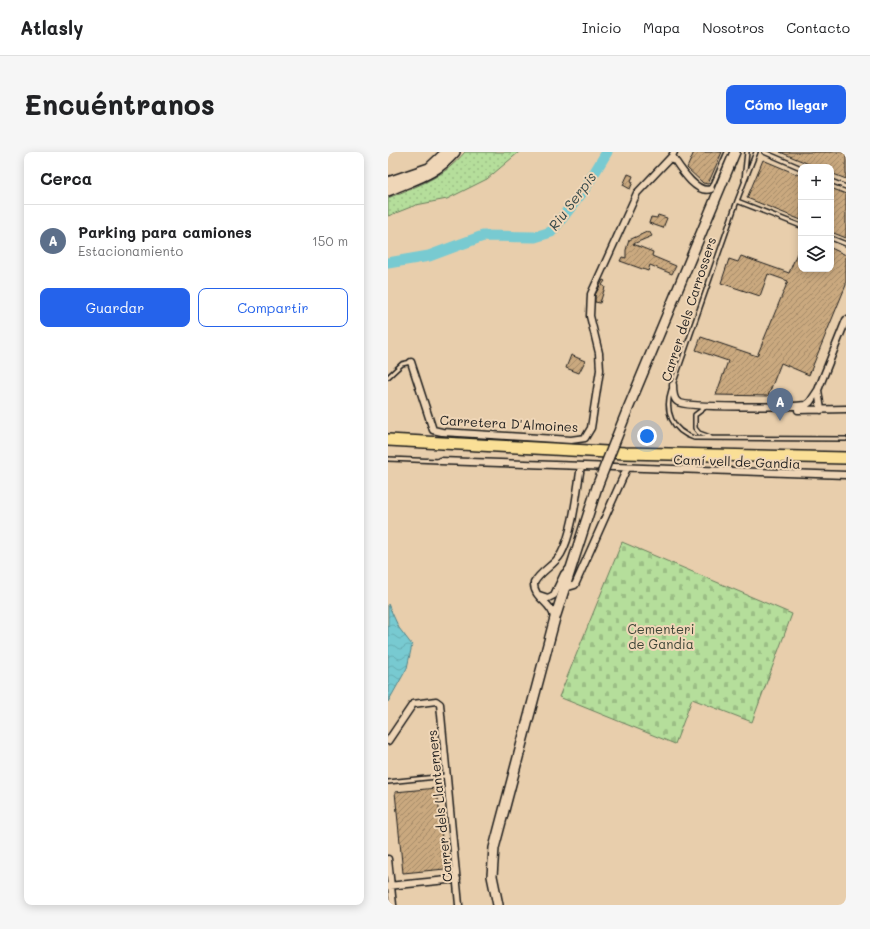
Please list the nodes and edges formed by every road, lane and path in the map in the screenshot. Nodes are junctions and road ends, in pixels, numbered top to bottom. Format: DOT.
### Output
graph roads {
  1 [pos="446,152"];
  2 [pos="455,152"];
  3 [pos="727,152"];
  4 [pos="735,152"];
  5 [pos="747,152"];
  6 [pos="756,152"];
  7 [pos="764,152"];
  8 [pos="673,154"];
  9 [pos="798,167"];
  10 [pos="388,182"];
  11 [pos="834,182"];
  12 [pos="744,184"];
  13 [pos="846,187"];
  14 [pos="712,188"];
  15 [pos="388,190"];
  16 [pos="737,200"];
  17 [pos="798,225"];
  18 [pos="834,239"];
  19 [pos="846,244"];
  20 [pos="846,320"];
  21 [pos="411,362"];
  22 [pos="388,377"];
  23 [pos="673,385"];
  24 [pos="818,390"];
  25 [pos="703,409"];
  26 [pos="846,409"];
  27 [pos="821,410"];
  28 [pos="712,437"];
  29 [pos="846,439"];
  30 [pos="388,440"];
  31 [pos="846,458"];
  32 [pos="388,459"];
  33 [pos="440,461"];
  34 [pos="581,466"];
  35 [pos="627,468"];
  36 [pos="846,474"];
  37 [pos="570,568"];
  38 [pos="564,588"];
  39 [pos="538,595"];
  40 [pos="555,618"];
  41 [pos="388,741"];
  42 [pos="446,776"];
  43 [pos="388,782"];
  44 [pos="388,859"];
  45 [pos="457,879"];
  46 [pos="389,886"];
  47 [pos="393,905"];
  48 [pos="459,905"];
  49 [pos="498,905"];
  1 -- 10 [label="main road"];
  2 -- 15 [label="main road"];
  3 -- 14 [label="lane, Carretera D'Almoines"];
  4 -- 37 [label="main road, bridge"];
  5 -- 12 [label="lane"];
  6 -- 12 [label="lane, Carrer dels Carrossers"];
  7 -- 9 [label="lane"];
  8 -- 14 [label="street, Carretera D'Almoines"];
  8 -- 21 [label="street, Carretera D'Almoines"];
  11 -- 13 [label="lane"];
  12 -- 16 [label="lane, Carrer dels Carrossers"];
  16 -- 17 [label="lane"];
  16 -- 23 [label="lane, Carrer dels Carrossers"];
  18 -- 19 [label="lane"];
  20 -- 24 [label="street"];
  21 -- 22 [label="lane"];
  23 -- 24 [label="street, Carrer dels Carrossers"];
  23 -- 28 [label="lane"];
  24 -- 27 [label="street"];
  25 -- 27 [label="street"];
  25 -- 28 [label="lane"];
  26 -- 27 [label="street"];
  28 -- 29 [label="lane"];
  30 -- 31 [label="highway"];
  32 -- 33 [label="lane"];
  33 -- 34 [label="street, Camí vell de Gandia"];
  34 -- 35 [label="street, Camí vell de Gandia"];
  34 -- 39 [label="street"];
  35 -- 36 [label="street, Camí vell de Gandia"];
  35 -- 38 [label="street"];
  37 -- 38 [label="main road"];
  37 -- 39 [label="street"];
  38 -- 40 [label="main road"];
  39 -- 40 [label="street"];
  40 -- 49 [label="main road"];
  41 -- 42 [label="street, Carrer dels Llanterners"];
  42 -- 43 [label="lane"];
  42 -- 45 [label="street, Carrer dels Llanterners"];
  44 -- 46 [label="street"];
  45 -- 46 [label="street"];
  45 -- 48 [label="street, Carrer dels Llanterners"];
  46 -- 47 [label="street"];
}
